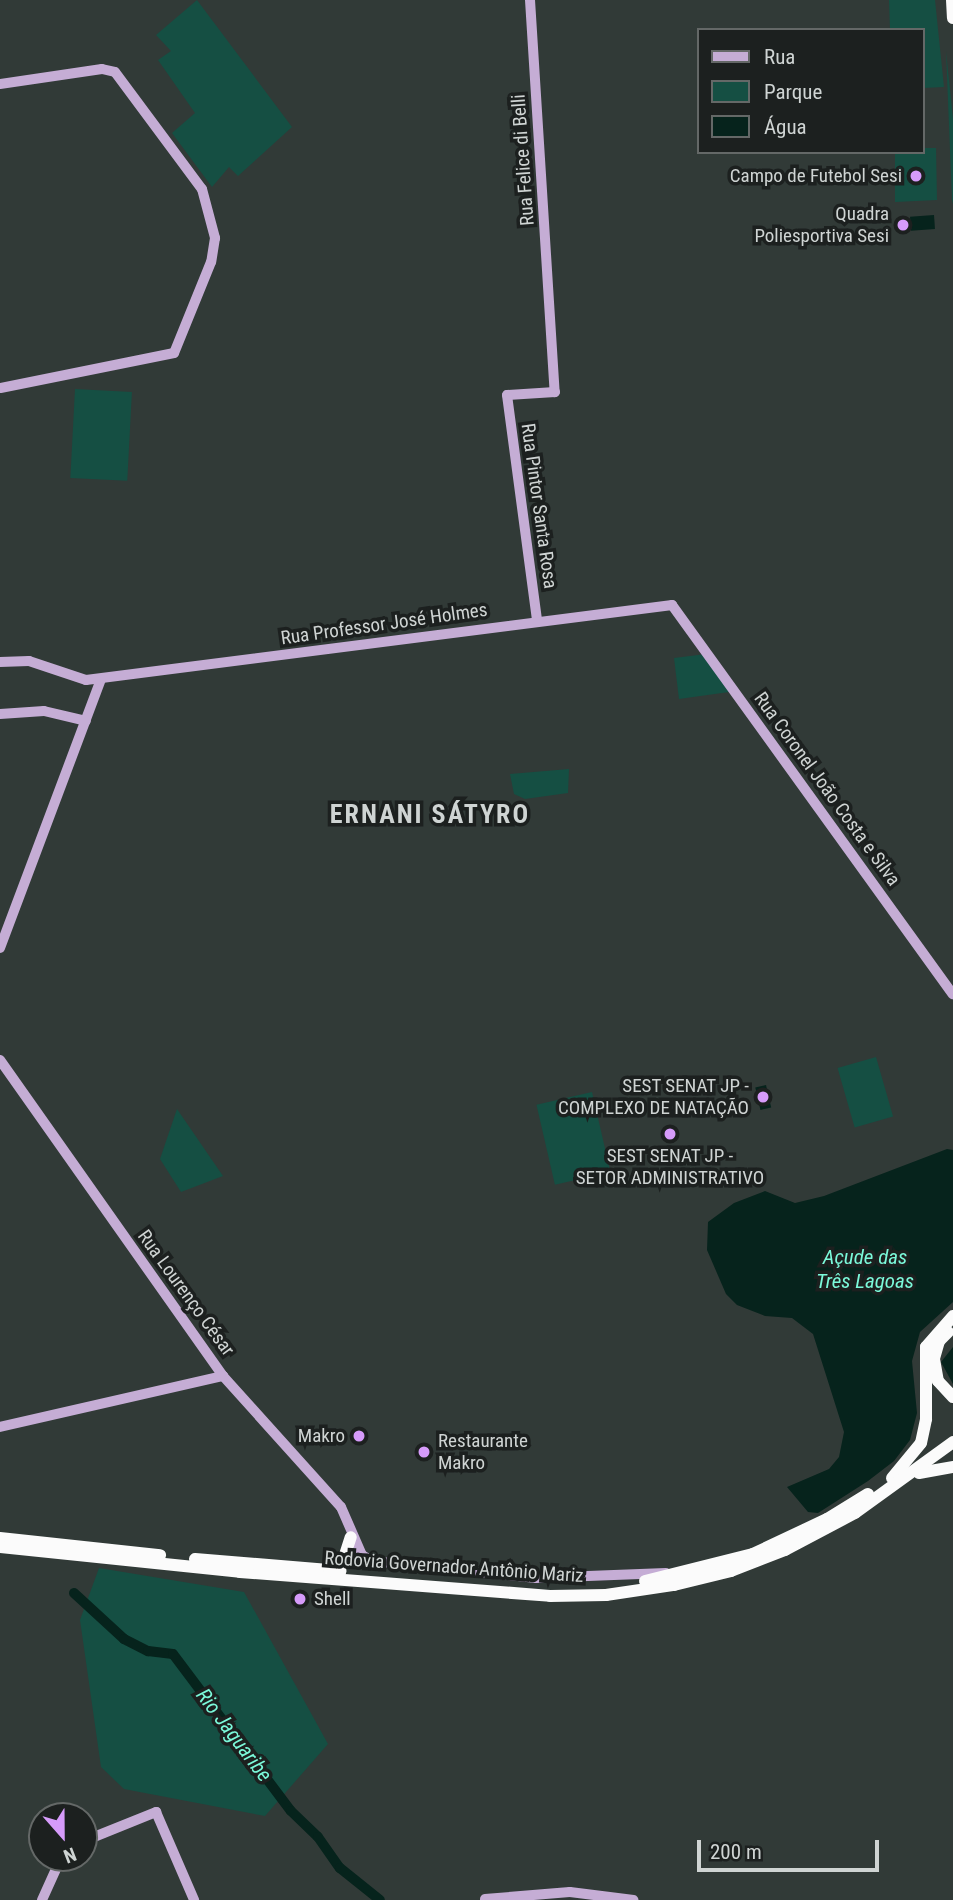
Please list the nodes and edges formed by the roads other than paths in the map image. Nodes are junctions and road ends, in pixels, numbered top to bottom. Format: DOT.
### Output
graph roads {
  1 [pos="530,0"];
  2 [pos="952,0"];
  3 [pos="953,18"];
  4 [pos="0,84"];
  5 [pos="0,388"];
  6 [pos="507,395"];
  7 [pos="672,605"];
  8 [pos="537,621"];
  9 [pos="0,662"];
  10 [pos="102,679"];
  11 [pos="0,714"];
  12 [pos="86,721"];
  13 [pos="0,948"];
  14 [pos="953,994"];
  15 [pos="0,1060"];
  16 [pos="953,1316"];
  17 [pos="953,1327"];
  18 [pos="223,1376"];
  19 [pos="953,1397"];
  20 [pos="0,1427"];
  21 [pos="953,1433"];
  22 [pos="953,1442"];
  23 [pos="953,1467"];
  24 [pos="893,1482"];
  25 [pos="351,1537"];
  26 [pos="0,1538"];
  27 [pos="0,1547"];
  28 [pos="324,1570"];
  29 [pos="675,1575"];
  30 [pos="98,1835"];
  31 [pos="55,1872"];
  32 [pos="485,1899"];
  33 [pos="42,1900"];
  34 [pos="194,1900"];
  35 [pos="633,1900"];
  1 -- 6 [label="street, Rua Felice di Belli"];
  2 -- 3 [label="highway"];
  4 -- 5 [label="street"];
  6 -- 8 [label="street, Rua Pintor Santa Rosa"];
  7 -- 8 [label="street, Rua Professor José Holmes"];
  7 -- 14 [label="street, Rua Coronel João Costa e Silva"];
  8 -- 10 [label="street, Rua Professor José Holmes"];
  9 -- 10 [label="street, Rua Professor José Holmes"];
  10 -- 12 [label="street"];
  11 -- 12 [label="street"];
  12 -- 13 [label="street"];
  15 -- 18 [label="street, Rua Lourenço César"];
  16 -- 24 [label="highway"];
  17 -- 19 [label="highway"];
  18 -- 20 [label="street"];
  18 -- 25 [label="street, Rua Lourenço César"];
  21 -- 24 [label="highway, Rodovia Governador Antônio Mariz"];
  22 -- 24 [label="highway, Rodovia Governador Antônio Mariz"];
  23 -- 24 [label="highway"];
  24 -- 27 [label="highway, Rodovia Governador Antônio Mariz"];
  24 -- 29 [label="highway, Rodovia Governador Antônio Mariz"];
  25 -- 28 [label="highway"];
  25 -- 29 [label="street"];
  26 -- 28 [label="highway, Rodovia Governador Antônio Mariz"];
  28 -- 29 [label="highway, Rodovia Governador Antônio Mariz"];
  30 -- 34 [label="street"];
  31 -- 33 [label="street"];
  32 -- 35 [label="street"];
}
